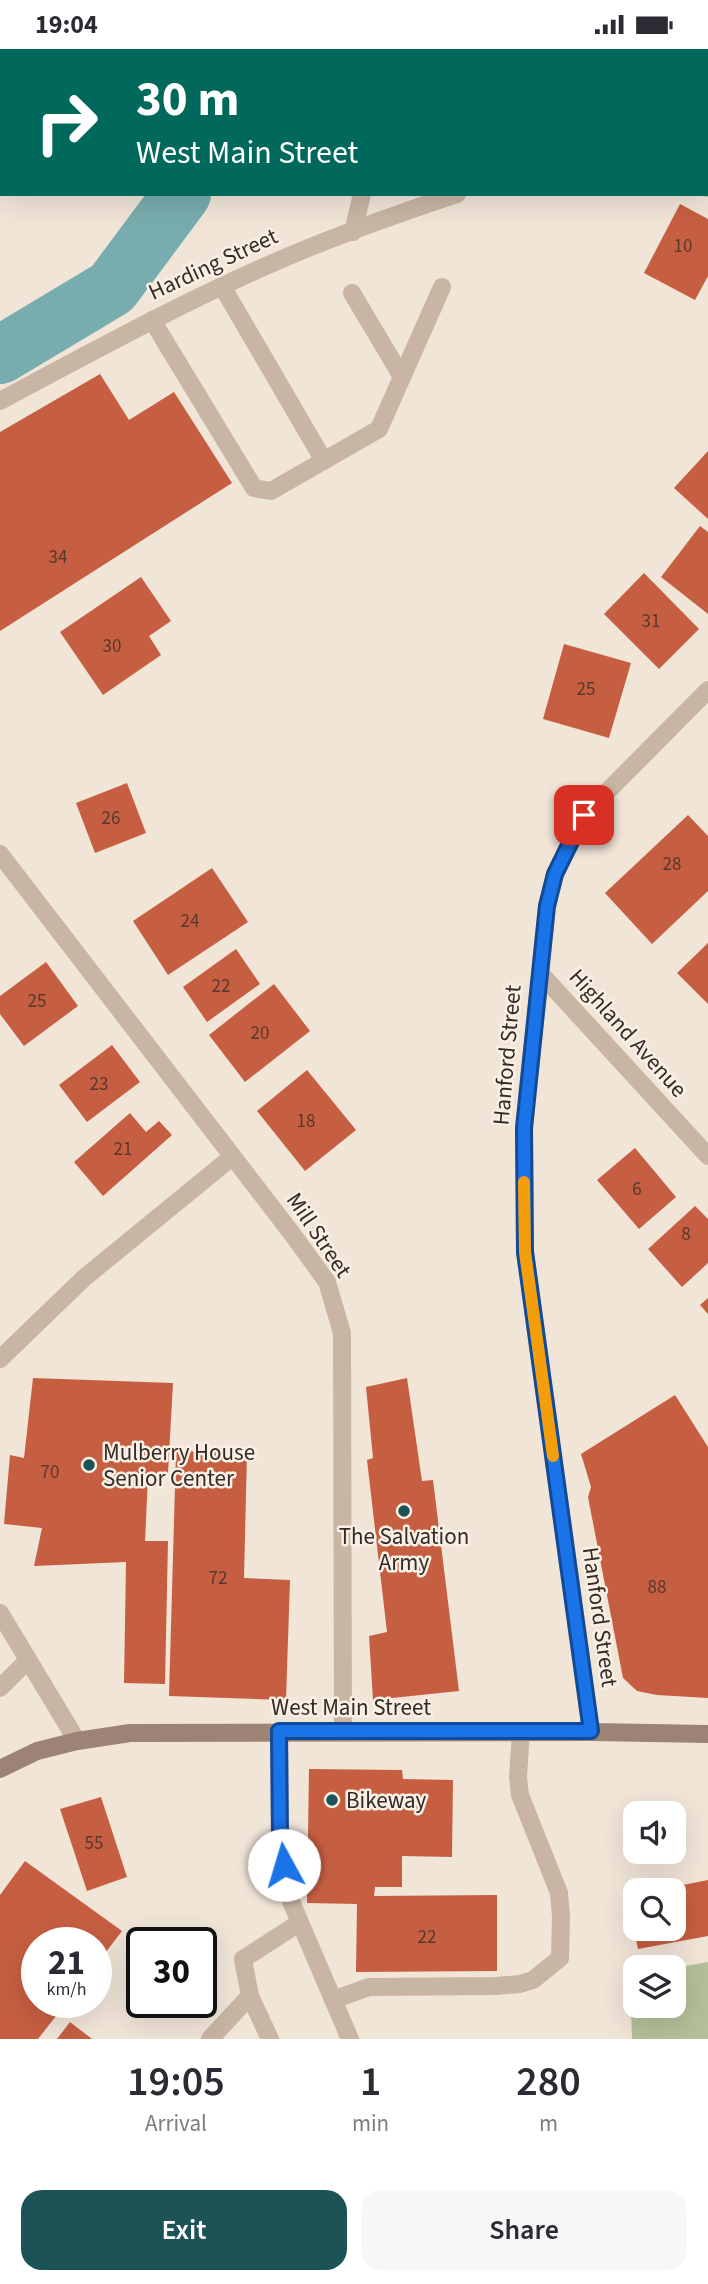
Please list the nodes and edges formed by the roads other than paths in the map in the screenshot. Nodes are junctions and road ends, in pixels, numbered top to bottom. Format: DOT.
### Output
graph roads {
  1 [pos="362,196"];
  2 [pos="452,196"];
  3 [pos="353,232"];
  4 [pos="222,286"];
  5 [pos="442,287"];
  6 [pos="352,293"];
  7 [pos="152,320"];
  8 [pos="402,377"];
  9 [pos="0,401"];
  10 [pos="324,461"];
  11 [pos="708,690"];
  12 [pos="0,853"];
  13 [pos="540,973"];
  14 [pos="708,1156"];
  15 [pos="232,1157"];
  16 [pos="0,1359"];
  17 [pos="0,1613"];
  18 [pos="27,1661"];
  19 [pos="0,1688"];
  20 [pos="279,1731"];
  21 [pos="521,1731"];
  22 [pos="591,1731"];
  23 [pos="344,1732"];
  24 [pos="708,1734"];
  25 [pos="77,1741"];
  26 [pos="0,1769"];
  27 [pos="299,1923"];
  28 [pos="250,1996"];
  29 [pos="333,2000"];
  30 [pos="211,2039"];
  31 [pos="270,2039"];
  32 [pos="350,2039"];
  1 -- 3 [label="street"];
  2 -- 3 [label="street, Harding Street"];
  3 -- 4 [label="street, Harding Street"];
  4 -- 7 [label="street, Harding Street"];
  4 -- 10 [label="street"];
  5 -- 8 [label="street"];
  6 -- 8 [label="street"];
  7 -- 9 [label="street, Harding Street"];
  7 -- 10 [label="street"];
  8 -- 10 [label="street"];
  11 -- 13 [label="street, Hanford Street"];
  12 -- 15 [label="street, Mill Street"];
  13 -- 14 [label="street, Highland Avenue"];
  13 -- 22 [label="street, Hanford Street"];
  15 -- 16 [label="street"];
  15 -- 23 [label="street, Mill Street"];
  17 -- 18 [label="street"];
  18 -- 19 [label="street"];
  18 -- 25 [label="street"];
  20 -- 23 [label="street, West Main Street"];
  20 -- 25 [label="street, West Main Street"];
  20 -- 27 [label="street"];
  21 -- 22 [label="street, West Main Street"];
  21 -- 23 [label="street, West Main Street"];
  21 -- 29 [label="street"];
  22 -- 24 [label="street, West Main Street"];
  25 -- 26 [label="street, West Main Street"];
  27 -- 28 [label="street"];
  27 -- 29 [label="street"];
  28 -- 30 [label="street"];
  28 -- 31 [label="street"];
  29 -- 32 [label="street"];
}
